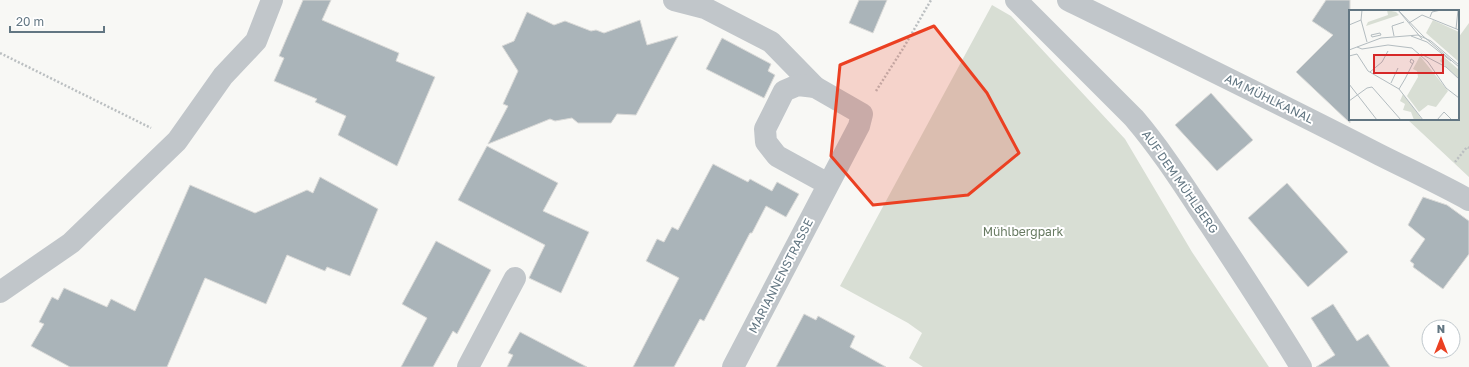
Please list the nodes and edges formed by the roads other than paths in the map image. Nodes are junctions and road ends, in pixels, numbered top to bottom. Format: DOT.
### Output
graph roads {
  1 [pos="272,0"];
  2 [pos="674,0"];
  3 [pos="1016,0"];
  4 [pos="1068,0"];
  5 [pos="815,88"];
  6 [pos="828,184"];
  7 [pos="1469,200"];
  8 [pos="515,278"];
  9 [pos="0,292"];
  10 [pos="468,367"];
  11 [pos="733,367"];
  12 [pos="1301,367"];
  1 -- 9 [label="street"];
  2 -- 5 [label="street"];
  3 -- 12 [label="street, AUF DEM MÜHLBERG"];
  4 -- 7 [label="street, AM MÜHLKANAL"];
  5 -- 6 [label="street, MARIANNENSTRASSE"];
  5 -- 6 [label="street"];
  6 -- 11 [label="street, MARIANNENSTRASSE"];
  8 -- 10 [label="street"];
}
